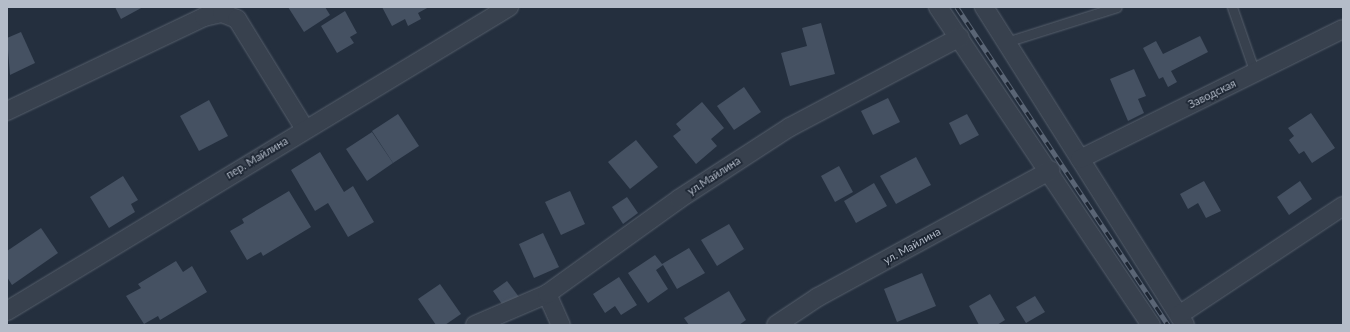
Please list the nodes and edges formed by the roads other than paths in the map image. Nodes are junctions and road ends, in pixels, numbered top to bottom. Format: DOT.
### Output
graph roads {
  1 [pos="509,7"];
  2 [pos="938,7"];
  3 [pos="984,7"];
  4 [pos="1117,7"];
  5 [pos="1232,7"];
  6 [pos="1343,29"];
  7 [pos="960,37"];
  8 [pos="1006,42"];
  9 [pos="1255,73"];
  10 [pos="7,111"];
  11 [pos="305,129"];
  12 [pos="1080,159"];
  13 [pos="1051,170"];
  14 [pos="1343,206"];
  15 [pos="547,294"];
  16 [pos="7,311"];
  17 [pos="1182,320"];
  18 [pos="475,325"];
  19 [pos="561,325"];
  20 [pos="776,325"];
  21 [pos="1151,325"];
  1 -- 11 [label="street, пер. Майлина"];
  2 -- 7 [label="street"];
  3 -- 8 [label="street"];
  4 -- 8 [label="lane"];
  5 -- 9 [label="lane"];
  6 -- 9 [label="street, Заводская"];
  7 -- 13 [label="street"];
  7 -- 15 [label="street, ул.Майлина"];
  8 -- 12 [label="street"];
  9 -- 12 [label="street, Заводская"];
  10 -- 11 [label="street"];
  11 -- 16 [label="street, пер. Майлина"];
  12 -- 17 [label="street"];
  13 -- 20 [label="street, ул. Майлина"];
  13 -- 21 [label="street"];
  14 -- 17 [label="street"];
  15 -- 18 [label="street, ул.Майлина"];
  15 -- 19 [label="street"];
}
